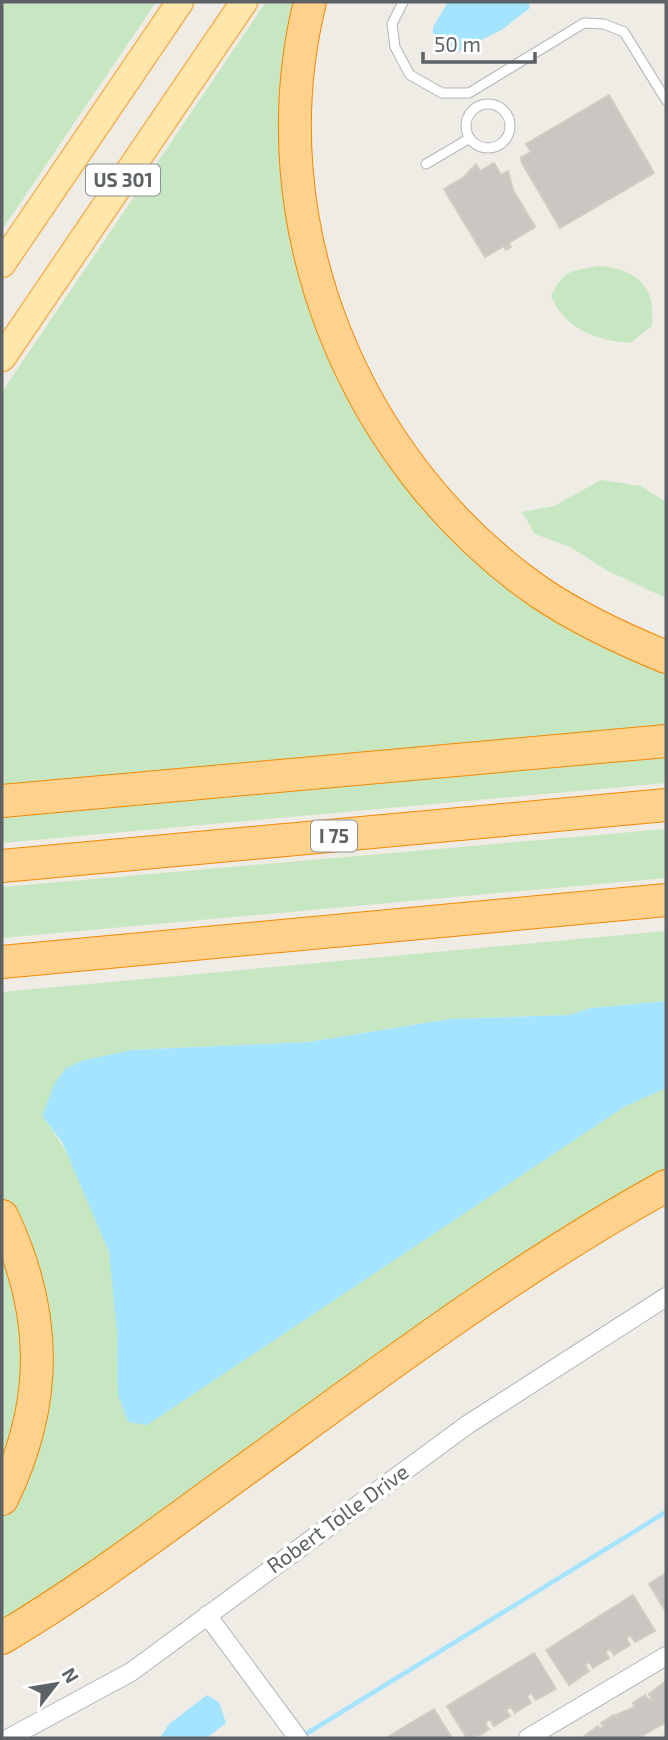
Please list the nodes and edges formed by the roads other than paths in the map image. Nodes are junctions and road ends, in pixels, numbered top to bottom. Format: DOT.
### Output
graph roads {
  1 [pos="180,2"];
  2 [pos="244,2"];
  3 [pos="310,2"];
  4 [pos="403,2"];
  5 [pos="469,93"];
  6 [pos="666,100"];
  7 [pos="477,107"];
  8 [pos="470,138"];
  9 [pos="426,164"];
  10 [pos="2,264"];
  11 [pos="2,358"];
  12 [pos="666,657"];
  13 [pos="666,741"];
  14 [pos="2,801"];
  15 [pos="666,805"];
  16 [pos="2,866"];
  17 [pos="666,900"];
  18 [pos="614,905"];
  19 [pos="666,908"];
  20 [pos="2,962"];
  21 [pos="666,1186"];
  22 [pos="2,1216"];
  23 [pos="666,1297"];
  24 [pos="2,1499"];
  25 [pos="207,1615"];
  26 [pos="2,1638"];
  27 [pos="666,1656"];
  28 [pos="9,1738"];
  29 [pos="298,1738"];
  30 [pos="528,1738"];
  1 -- 10 [label="main road, US 301"];
  2 -- 11 [label="main road, US 301"];
  3 -- 12 [label="highway"];
  4 -- 5 [label="lane"];
  5 -- 6 [label="lane"];
  5 -- 7 [label="lane"];
  7 -- 8 [label="lane"];
  7 -- 8 [label="lane"];
  8 -- 9 [label="lane"];
  13 -- 14 [label="highway"];
  15 -- 16 [label="highway, I 75"];
  17 -- 18 [label="highway"];
  18 -- 19 [label="highway"];
  18 -- 20 [label="highway"];
  21 -- 26 [label="highway"];
  22 -- 24 [label="highway"];
  23 -- 25 [label="street, Robert Tolle Drive"];
  25 -- 28 [label="street, Robert Tolle Drive"];
  25 -- 29 [label="street"];
  27 -- 30 [label="street"];
}
